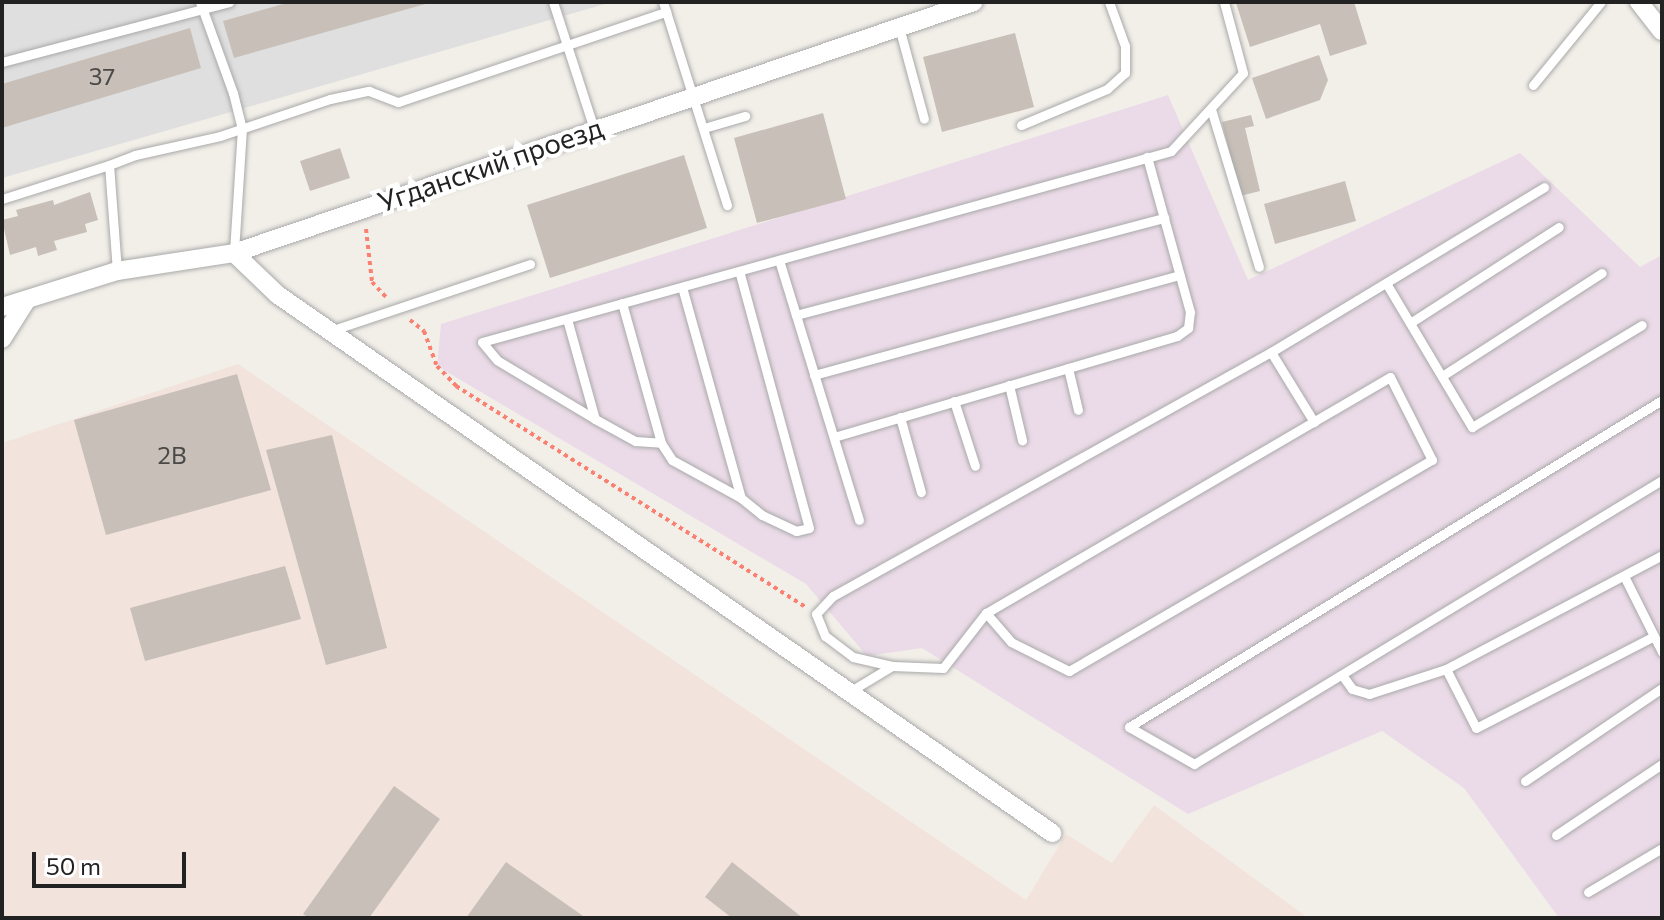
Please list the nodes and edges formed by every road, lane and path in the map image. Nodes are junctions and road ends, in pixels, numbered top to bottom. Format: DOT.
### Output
graph roads {
  1 [pos="229,2"];
  2 [pos="553,2"];
  3 [pos="974,2"];
  4 [pos="1109,2"];
  5 [pos="1224,2"];
  6 [pos="1601,2"];
  7 [pos="1639,2"];
  8 [pos="202,5"];
  9 [pos="664,7"];
  10 [pos="899,27"];
  11 [pos="1662,31"];
  12 [pos="567,45"];
  13 [pos="2,62"];
  14 [pos="1533,85"];
  15 [pos="694,95"];
  16 [pos="1211,109"];
  17 [pos="745,116"];
  18 [pos="924,119"];
  19 [pos="1021,125"];
  20 [pos="242,128"];
  21 [pos="704,128"];
  22 [pos="594,129"];
  23 [pos="1147,157"];
  24 [pos="109,165"];
  25 [pos="1544,187"];
  26 [pos="2,199"];
  27 [pos="727,205"];
  28 [pos="368,206"];
  29 [pos="1164,218"];
  30 [pos="1559,227"];
  31 [pos="234,253"];
  32 [pos="779,260"];
  33 [pos="530,264"];
  34 [pos="1259,267"];
  35 [pos="117,271"];
  36 [pos="739,271"];
  37 [pos="1602,273"];
  38 [pos="1180,275"];
  39 [pos="1386,283"];
  40 [pos="682,287"];
  41 [pos="26,301"];
  42 [pos="622,303"];
  43 [pos="2,307"];
  44 [pos="397,309"];
  45 [pos="796,315"];
  46 [pos="567,319"];
  47 [pos="1410,323"];
  48 [pos="1642,325"];
  49 [pos="330,331"];
  50 [pos="2,339"];
  51 [pos="1271,352"];
  52 [pos="1068,368"];
  53 [pos="814,375"];
  54 [pos="1442,376"];
  55 [pos="1009,385"];
  56 [pos="1662,400"];
  57 [pos="954,401"];
  58 [pos="1078,410"];
  59 [pos="900,417"];
  60 [pos="595,419"];
  61 [pos="1314,422"];
  62 [pos="834,437"];
  63 [pos="1022,440"];
  64 [pos="661,443"];
  65 [pos="975,466"];
  66 [pos="1662,480"];
  67 [pos="921,492"];
  68 [pos="741,498"];
  69 [pos="859,520"];
  70 [pos="1662,555"];
  71 [pos="1624,576"];
  72 [pos="986,613"];
  73 [pos="816,614"];
  74 [pos="1654,636"];
  75 [pos="1662,652"];
  76 [pos="892,666"];
  77 [pos="1446,669"];
  78 [pos="1342,675"];
  79 [pos="1662,688"];
  80 [pos="849,692"];
  81 [pos="1662,764"];
  82 [pos="1525,781"];
  83 [pos="1052,833"];
  84 [pos="1556,835"];
  85 [pos="1662,848"];
  86 [pos="1588,892"];
  1 -- 8 [label="lane"];
  2 -- 12 [label="lane"];
  3 -- 10 [label="street, Угданский проезд"];
  4 -- 19 [label="lane"];
  5 -- 16 [label="lane"];
  6 -- 14 [label="lane"];
  7 -- 11 [label="street"];
  8 -- 13 [label="lane"];
  8 -- 20 [label="lane"];
  9 -- 12 [label="lane"];
  9 -- 15 [label="lane"];
  10 -- 15 [label="street, Угданский проезд"];
  10 -- 18 [label="lane"];
  12 -- 20 [label="lane"];
  12 -- 22 [label="lane"];
  15 -- 21 [label="lane"];
  15 -- 22 [label="street, Угданский проезд"];
  16 -- 23 [label="lane"];
  16 -- 34 [label="lane"];
  17 -- 21 [label="lane"];
  20 -- 24 [label="lane"];
  20 -- 31 [label="lane"];
  21 -- 27 [label="lane"];
  22 -- 28 [label="street, Угданский проезд"];
  23 -- 29 [label="lane"];
  23 -- 32 [label="lane"];
  24 -- 26 [label="lane"];
  24 -- 35 [label="lane"];
  25 -- 39 [label="lane"];
  28 -- 31 [label="street, Угданский проезд"];
  28 -- 44 [label="path"];
  29 -- 38 [label="lane"];
  29 -- 45 [label="lane"];
  30 -- 47 [label="lane"];
  31 -- 35 [label="street, Угданский проезд"];
  31 -- 49 [label="street"];
  32 -- 36 [label="lane"];
  32 -- 45 [label="lane"];
  33 -- 44 [label="lane"];
  35 -- 41 [label="street, Угданский проезд"];
  36 -- 40 [label="lane"];
  36 -- 68 [label="lane"];
  37 -- 54 [label="lane"];
  38 -- 52 [label="lane"];
  38 -- 53 [label="lane"];
  39 -- 47 [label="lane"];
  39 -- 51 [label="lane"];
  40 -- 42 [label="lane"];
  40 -- 68 [label="lane"];
  41 -- 43 [label="street, Угданский проезд"];
  41 -- 50 [label="street"];
  42 -- 46 [label="lane"];
  42 -- 64 [label="lane"];
  44 -- 49 [label="lane"];
  44 -- 73 [label="path"];
  45 -- 53 [label="lane"];
  46 -- 60 [label="lane"];
  46 -- 60 [label="lane"];
  47 -- 54 [label="lane"];
  48 -- 54 [label="lane"];
  49 -- 80 [label="street"];
  51 -- 61 [label="lane"];
  51 -- 73 [label="lane"];
  52 -- 55 [label="lane"];
  52 -- 58 [label="lane"];
  53 -- 62 [label="lane"];
  55 -- 57 [label="lane"];
  55 -- 63 [label="lane"];
  56 -- 78 [label="lane"];
  57 -- 59 [label="lane"];
  57 -- 65 [label="lane"];
  59 -- 62 [label="lane"];
  59 -- 67 [label="lane"];
  60 -- 64 [label="lane"];
  61 -- 72 [label="lane"];
  61 -- 72 [label="lane"];
  62 -- 69 [label="lane"];
  64 -- 68 [label="lane"];
  66 -- 78 [label="lane"];
  70 -- 71 [label="lane"];
  71 -- 74 [label="lane"];
  71 -- 77 [label="lane"];
  72 -- 76 [label="lane"];
  73 -- 76 [label="lane"];
  74 -- 75 [label="lane"];
  74 -- 77 [label="lane"];
  76 -- 80 [label="lane"];
  77 -- 78 [label="lane"];
  79 -- 82 [label="lane"];
  80 -- 83 [label="street"];
  81 -- 84 [label="lane"];
  85 -- 86 [label="lane"];
}
